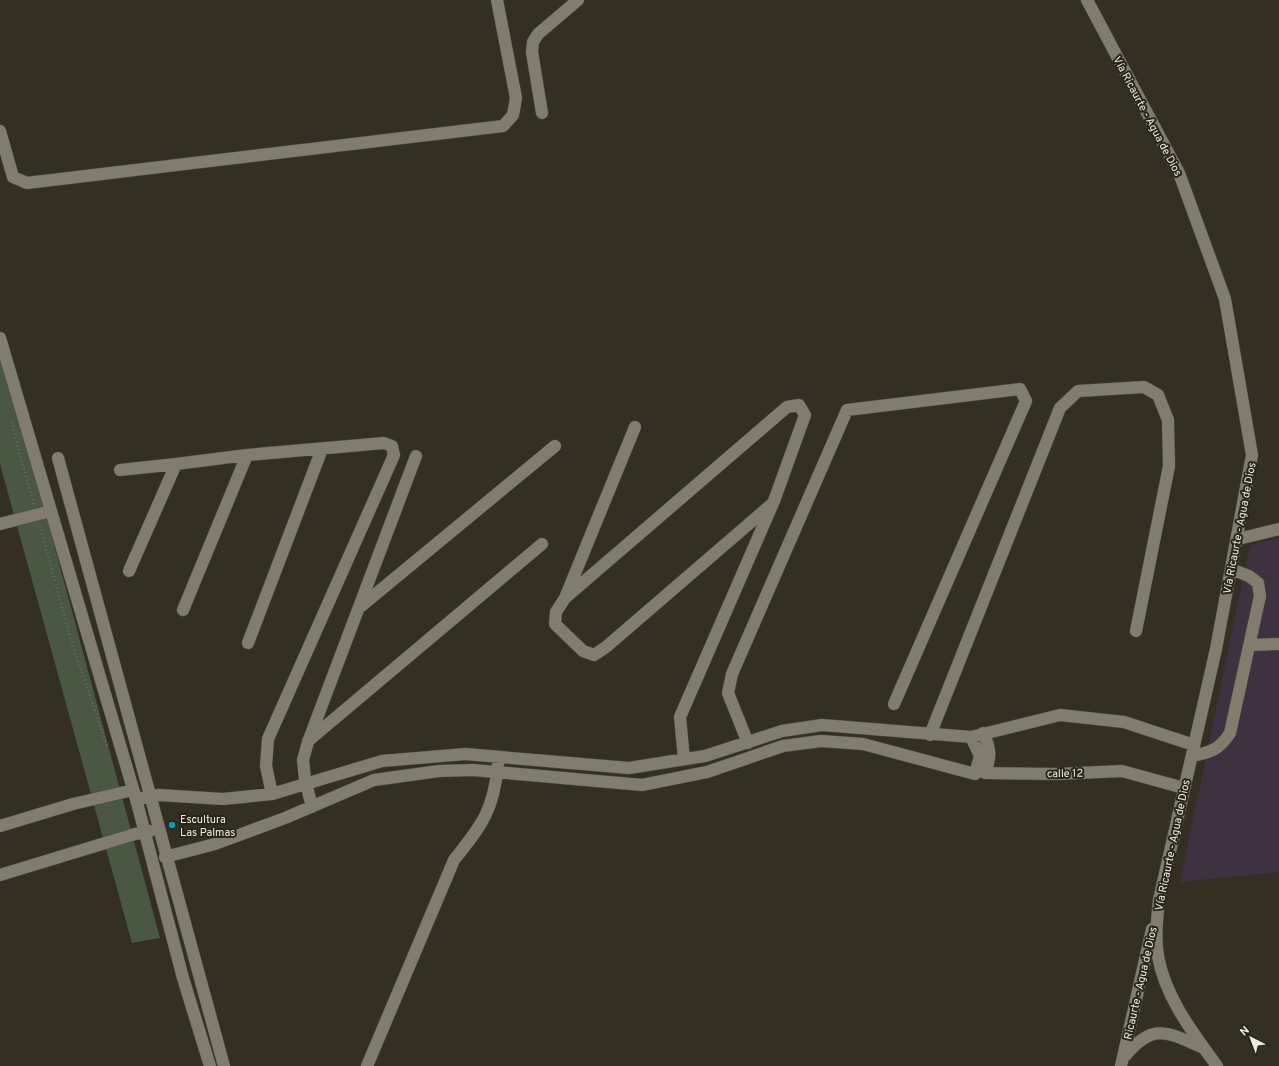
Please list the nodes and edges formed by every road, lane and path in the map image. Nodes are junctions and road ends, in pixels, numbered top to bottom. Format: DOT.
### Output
graph roads {
  1 [pos="497,0"];
  2 [pos="578,0"];
  3 [pos="1087,0"];
  4 [pos="542,113"];
  5 [pos="0,131"];
  6 [pos="0,338"];
  7 [pos="10,416"];
  8 [pos="636,427"];
  9 [pos="555,446"];
  10 [pos="322,449"];
  11 [pos="247,455"];
  12 [pos="416,456"];
  13 [pos="58,458"];
  14 [pos="176,464"];
  15 [pos="120,470"];
  16 [pos="68,494"];
  17 [pos="774,502"];
  18 [pos="49,505"];
  19 [pos="37,515"];
  20 [pos="0,524"];
  21 [pos="1279,529"];
  22 [pos="1238,539"];
  23 [pos="542,544"];
  24 [pos="1231,569"];
  25 [pos="129,571"];
  26 [pos="566,598"];
  27 [pos="359,608"];
  28 [pos="182,610"];
  29 [pos="1136,631"];
  30 [pos="248,643"];
  31 [pos="1250,644"];
  32 [pos="1279,644"];
  33 [pos="894,704"];
  34 [pos="782,731"];
  35 [pos="982,733"];
  36 [pos="930,735"];
  37 [pos="971,737"];
  38 [pos="308,742"];
  39 [pos="748,743"];
  40 [pos="783,746"];
  41 [pos="108,748"];
  42 [pos="1193,751"];
  43 [pos="499,755"];
  44 [pos="705,756"];
  45 [pos="684,759"];
  46 [pos="498,772"];
  47 [pos="707,772"];
  48 [pos="306,784"];
  49 [pos="1184,788"];
  50 [pos="134,794"];
  51 [pos="272,794"];
  52 [pos="150,795"];
  53 [pos="312,807"];
  54 [pos="0,826"];
  55 [pos="158,829"];
  56 [pos="143,832"];
  57 [pos="165,857"];
  58 [pos="0,875"];
  59 [pos="1159,900"];
  60 [pos="1204,1048"];
  61 [pos="1122,1062"];
  62 [pos="210,1066"];
  63 [pos="224,1066"];
  64 [pos="367,1066"];
  65 [pos="1217,1066"];
  1 -- 5 [label="street"];
  2 -- 4 [label="street"];
  3 -- 22 [label="street, Vía Ricaurte - Agua de Dios"];
  6 -- 18 [label="street"];
  7 -- 19 [label="path"];
  8 -- 26 [label="street"];
  9 -- 27 [label="street"];
  10 -- 11 [label="street"];
  10 -- 30 [label="street"];
  10 -- 51 [label="street"];
  11 -- 14 [label="street"];
  11 -- 28 [label="street"];
  12 -- 27 [label="street"];
  13 -- 16 [label="street"];
  14 -- 15 [label="street"];
  14 -- 25 [label="street"];
  16 -- 18 [label="street"];
  16 -- 52 [label="street"];
  17 -- 26 [label="street"];
  17 -- 26 [label="street"];
  17 -- 45 [label="street"];
  18 -- 19 [label="street"];
  18 -- 50 [label="street"];
  19 -- 20 [label="street"];
  19 -- 41 [label="path"];
  21 -- 22 [label="street"];
  22 -- 24 [label="street, Vía Ricaurte - Agua de Dios"];
  23 -- 38 [label="street"];
  24 -- 31 [label="street"];
  24 -- 42 [label="street, Vía Ricaurte - Agua de Dios"];
  27 -- 38 [label="street"];
  29 -- 36 [label="street"];
  31 -- 32 [label="street"];
  31 -- 42 [label="street"];
  33 -- 39 [label="street"];
  34 -- 36 [label="street"];
  34 -- 39 [label="street"];
  34 -- 40 [label="street"];
  35 -- 37 [label="street"];
  35 -- 42 [label="street"];
  35 -- 49 [label="street, calle 12"];
  36 -- 37 [label="street"];
  37 -- 40 [label="street"];
  38 -- 48 [label="street"];
  39 -- 44 [label="street"];
  40 -- 47 [label="street"];
  42 -- 49 [label="street, Vía Ricaurte - Agua de Dios"];
  43 -- 45 [label="street"];
  43 -- 46 [label="street"];
  43 -- 48 [label="street"];
  44 -- 45 [label="street"];
  44 -- 47 [label="street"];
  46 -- 47 [label="street"];
  46 -- 53 [label="street"];
  46 -- 64 [label="street"];
  48 -- 51 [label="street"];
  48 -- 53 [label="street"];
  49 -- 59 [label="street, Vía Ricaurte - Agua de Dios"];
  50 -- 52 [label="street"];
  50 -- 54 [label="street"];
  50 -- 56 [label="street"];
  51 -- 52 [label="street"];
  52 -- 55 [label="street"];
  53 -- 57 [label="street"];
  55 -- 56 [label="street"];
  55 -- 57 [label="street"];
  56 -- 58 [label="street"];
  56 -- 62 [label="street"];
  57 -- 63 [label="street"];
  59 -- 60 [label="street, Vía Ricaurte - Agua de Dios"];
  59 -- 61 [label="street, Ricaurte - Agua de Dios"];
  60 -- 61 [label="street"];
  60 -- 65 [label="street, Vía Ricaurte - Agua de Dios"];
}
